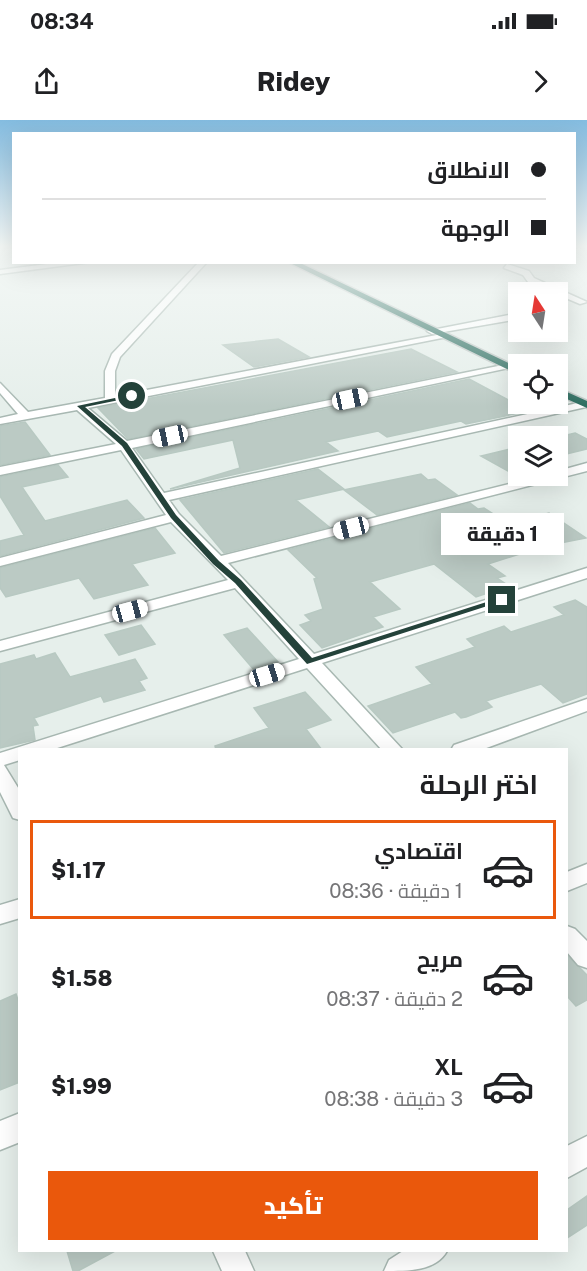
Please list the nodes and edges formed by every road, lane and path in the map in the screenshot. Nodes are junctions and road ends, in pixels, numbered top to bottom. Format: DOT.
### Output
graph roads {
  1 [pos="170,299"];
  2 [pos="365,299"];
  3 [pos="585,302"];
  4 [pos="568,306"];
  5 [pos="508,318"];
  6 [pos="432,332"];
  7 [pos="442,337"];
  8 [pos="508,367"];
  9 [pos="0,386"];
  10 [pos="568,395"];
  11 [pos="110,400"];
  12 [pos="587,404"];
  13 [pos="80,406"];
  14 [pos="25,416"];
  15 [pos="0,421"];
  16 [pos="124,445"];
  17 [pos="587,467"];
  18 [pos="0,471"];
  19 [pos="568,472"];
  20 [pos="513,486"];
  21 [pos="161,498"];
  22 [pos="174,517"];
  23 [pos="0,562"];
  24 [pos="216,562"];
  25 [pos="587,573"];
  26 [pos="238,582"];
  27 [pos="0,646"];
  28 [pos="310,662"];
  29 [pos="587,705"];
  30 [pos="36,748"];
  31 [pos="391,748"];
  32 [pos="467,748"];
  33 [pos="18,754"];
  34 [pos="0,760"];
  35 [pos="0,771"];
  36 [pos="18,809"];
  37 [pos="587,873"];
  38 [pos="568,882"];
  39 [pos="18,909"];
  40 [pos="0,915"];
  41 [pos="568,937"];
  42 [pos="587,958"];
  43 [pos="18,1128"];
  44 [pos="0,1136"];
  45 [pos="587,1150"];
  46 [pos="568,1162"];
  47 [pos="230,1252"];
  48 [pos="429,1252"];
  49 [pos="238,1271"];
  50 [pos="400,1271"];
  1 -- 11 [label="street"];
  2 -- 6 [label="highway"];
  3 -- 4 [label="street"];
  5 -- 6 [label="street"];
  6 -- 7 [label="highway"];
  7 -- 8 [label="highway"];
  7 -- 11 [label="street"];
  8 -- 16 [label="street"];
  9 -- 14 [label="street"];
  10 -- 12 [label="highway"];
  11 -- 13 [label="street"];
  12 -- 21 [label="street"];
  13 -- 14 [label="street"];
  13 -- 16 [label="street"];
  14 -- 15 [label="street"];
  16 -- 18 [label="street"];
  16 -- 21 [label="street"];
  17 -- 19 [label="street"];
  20 -- 24 [label="street"];
  21 -- 22 [label="street"];
  22 -- 23 [label="street"];
  22 -- 24 [label="street"];
  24 -- 26 [label="street"];
  25 -- 28 [label="street"];
  26 -- 27 [label="street"];
  26 -- 28 [label="street"];
  28 -- 30 [label="street"];
  28 -- 31 [label="street"];
  29 -- 32 [label="street"];
  33 -- 34 [label="street"];
  35 -- 36 [label="street"];
  37 -- 38 [label="street"];
  39 -- 40 [label="street"];
  41 -- 42 [label="street"];
  43 -- 44 [label="street"];
  45 -- 46 [label="street"];
  47 -- 49 [label="street"];
  48 -- 50 [label="street"];
}
